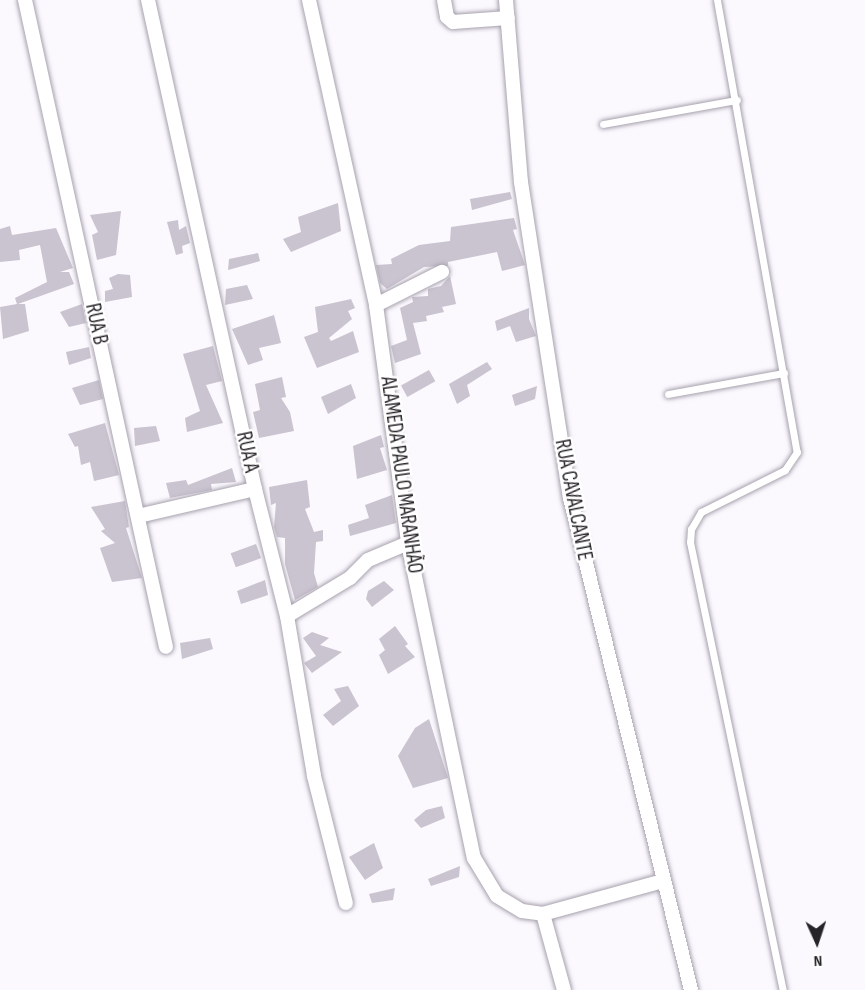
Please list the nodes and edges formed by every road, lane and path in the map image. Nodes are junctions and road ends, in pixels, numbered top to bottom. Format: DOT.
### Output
graph roads {
  1 [pos="25,0"];
  2 [pos="148,0"];
  3 [pos="309,0"];
  4 [pos="444,0"];
  5 [pos="506,0"];
  6 [pos="717,0"];
  7 [pos="508,18"];
  8 [pos="737,100"];
  9 [pos="603,123"];
  10 [pos="442,272"];
  11 [pos="376,305"];
  12 [pos="783,373"];
  13 [pos="668,394"];
  14 [pos="255,489"];
  15 [pos="138,516"];
  16 [pos="408,543"];
  17 [pos="287,616"];
  18 [pos="166,647"];
  19 [pos="663,881"];
  20 [pos="346,903"];
  21 [pos="543,914"];
  22 [pos="564,990"];
  23 [pos="691,990"];
  24 [pos="783,990"];
  1 -- 15 [label="street, RUA B"];
  2 -- 14 [label="street, RUA A"];
  3 -- 11 [label="street, ALAMEDA PAULO MARANHÃO"];
  4 -- 7 [label="street"];
  5 -- 7 [label="street, RUA CAVALCANTE"];
  6 -- 8 [label="lane"];
  7 -- 19 [label="street, RUA CAVALCANTE"];
  8 -- 9 [label="lane"];
  8 -- 12 [label="lane"];
  10 -- 11 [label="street"];
  11 -- 16 [label="street, ALAMEDA PAULO MARANHÃO"];
  12 -- 13 [label="lane"];
  12 -- 24 [label="lane"];
  14 -- 15 [label="street"];
  14 -- 17 [label="street, RUA A"];
  15 -- 18 [label="street, RUA B"];
  16 -- 17 [label="street"];
  16 -- 21 [label="street, ALAMEDA PAULO MARANHÃO"];
  17 -- 20 [label="street, RUA A"];
  19 -- 21 [label="street"];
  19 -- 23 [label="street, RUA CAVALCANTE"];
  21 -- 22 [label="street"];
}
